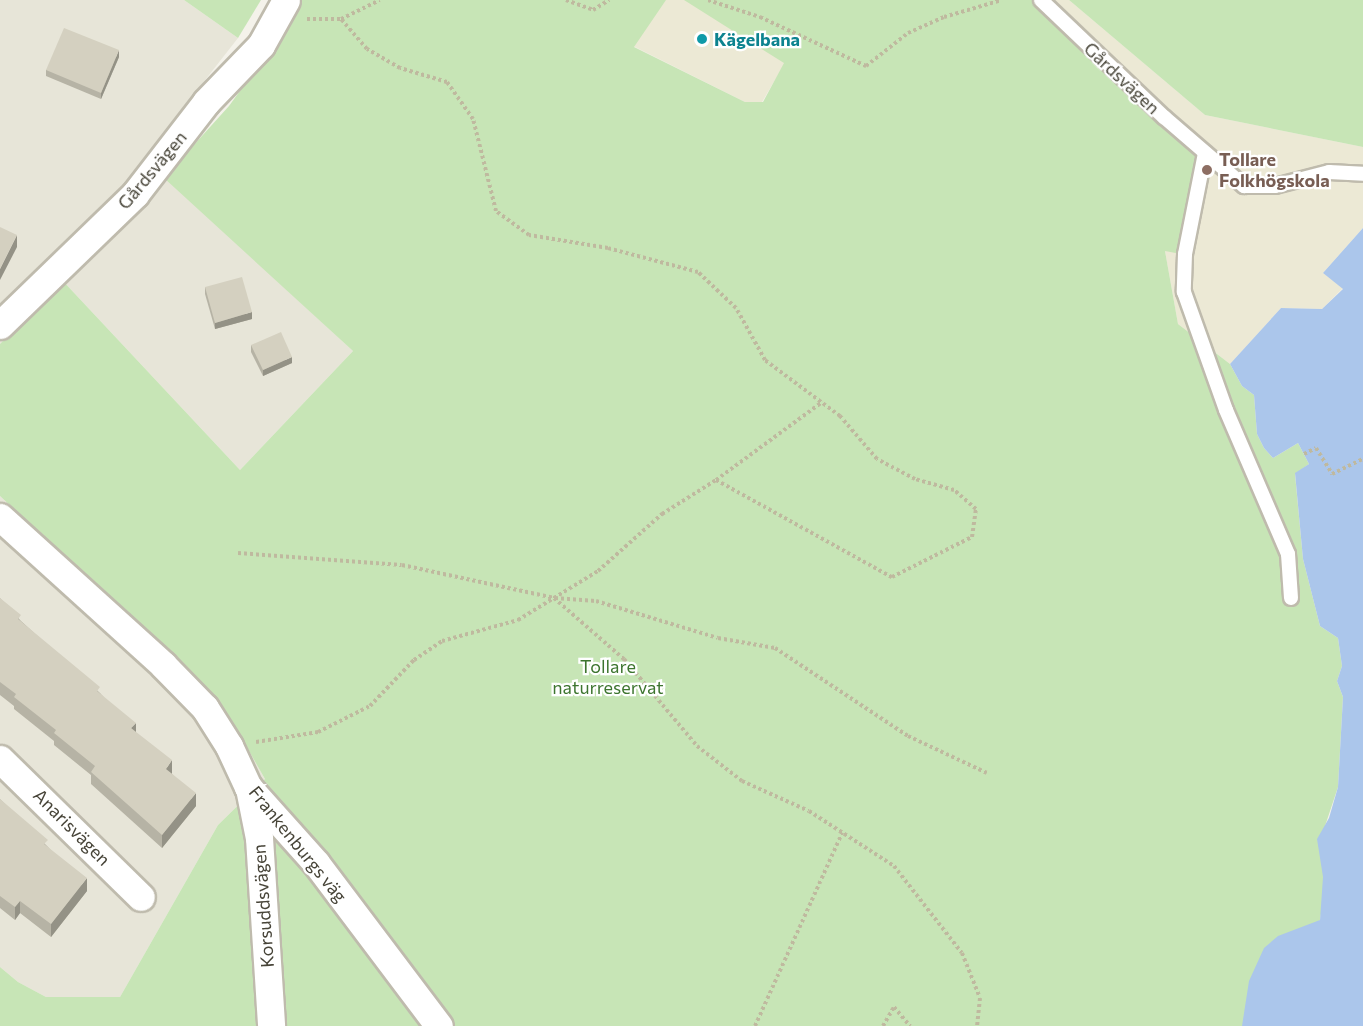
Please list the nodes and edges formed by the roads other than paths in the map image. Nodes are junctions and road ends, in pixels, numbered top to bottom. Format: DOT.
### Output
graph roads {
  1 [pos="1041,0"];
  2 [pos="282,9"];
  3 [pos="1205,153"];
  4 [pos="1363,174"];
  5 [pos="0,325"];
  6 [pos="0,516"];
  7 [pos="1291,598"];
  8 [pos="0,759"];
  9 [pos="248,787"];
  10 [pos="141,897"];
  11 [pos="271,1026"];
  12 [pos="439,1026"];
  1 -- 3 [label="lane, Gårdsvägen"];
  2 -- 5 [label="street, Gårdsvägen"];
  3 -- 4 [label="lane, Gårdsvägen"];
  3 -- 7 [label="lane"];
  6 -- 9 [label="street, Frankenburgs väg"];
  8 -- 10 [label="street, Anarisvägen"];
  9 -- 11 [label="street, Korsuddsvägen"];
  9 -- 12 [label="street, Frankenburgs väg"];
}
